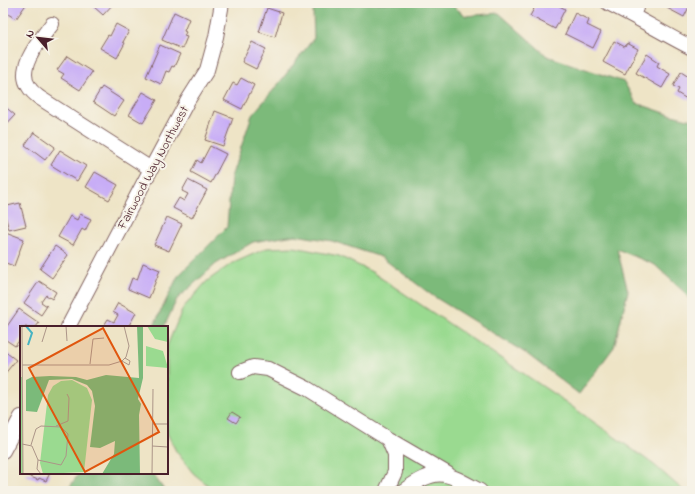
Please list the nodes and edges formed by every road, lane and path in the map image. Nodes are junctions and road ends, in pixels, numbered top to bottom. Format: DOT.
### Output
graph roads {
  1 [pos="222,3"];
  2 [pos="608,3"];
  3 [pos="636,9"];
  4 [pos="52,24"];
  5 [pos="692,48"];
  6 [pos="151,169"];
  7 [pos="69,326"];
  8 [pos="240,372"];
  9 [pos="20,419"];
  10 [pos="388,439"];
  11 [pos="3,452"];
  12 [pos="450,476"];
  13 [pos="386,491"];
  14 [pos="403,491"];
  15 [pos="480,491"];
  1 -- 6 [label="street, Fairwood Way Northwest"];
  2 -- 3 [label="street"];
  3 -- 5 [label="street"];
  4 -- 6 [label="street"];
  6 -- 7 [label="street, Fairwood Way Northwest"];
  8 -- 10 [label="street"];
  9 -- 11 [label="street"];
  10 -- 12 [label="street"];
  10 -- 13 [label="street"];
  12 -- 14 [label="street"];
  12 -- 15 [label="street"];
}
